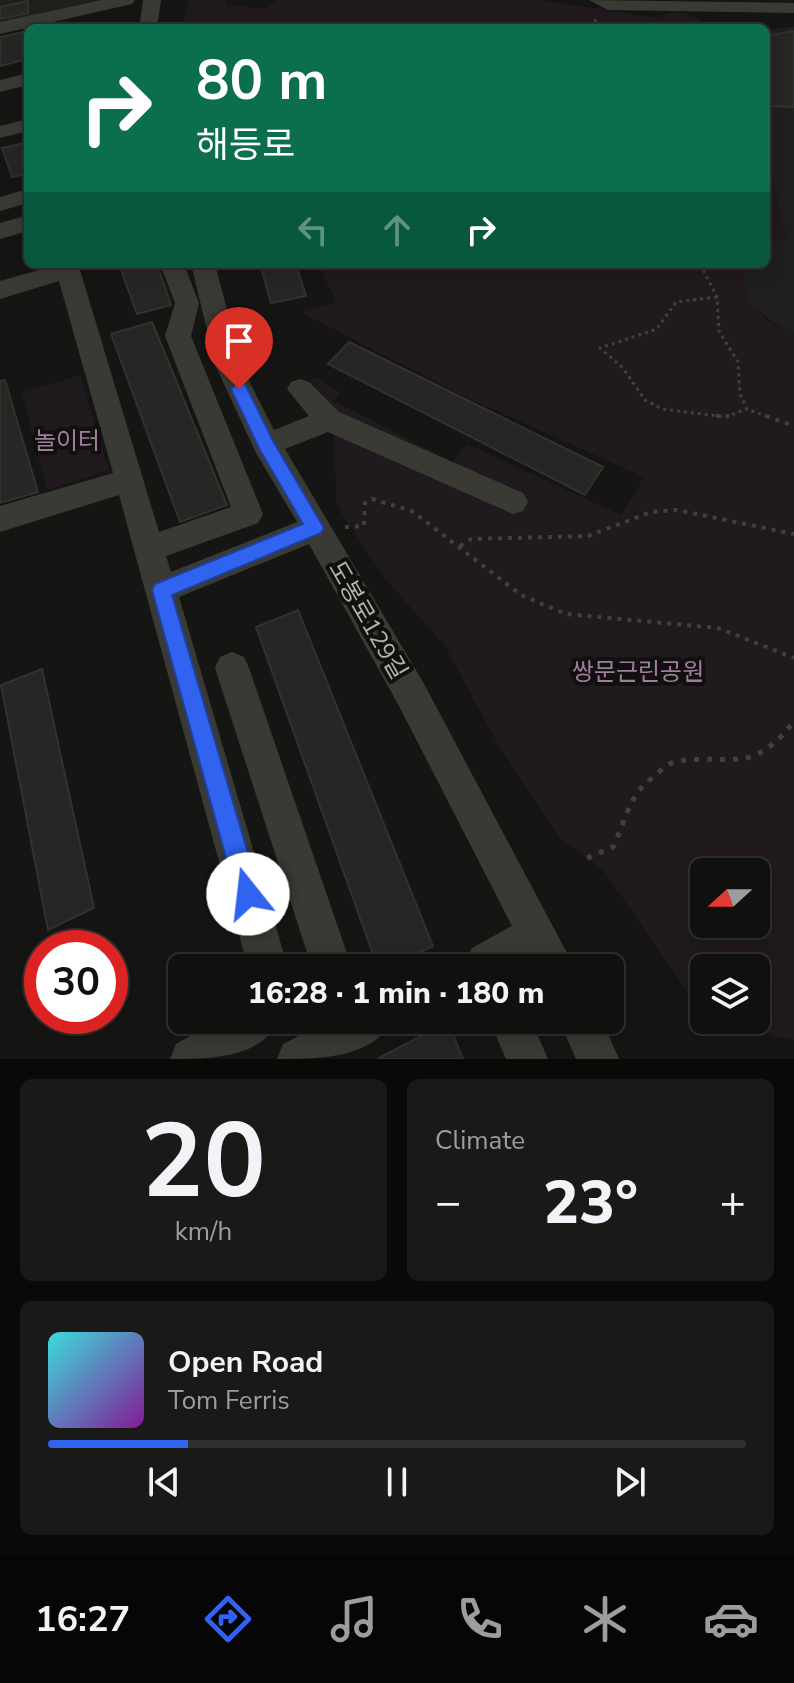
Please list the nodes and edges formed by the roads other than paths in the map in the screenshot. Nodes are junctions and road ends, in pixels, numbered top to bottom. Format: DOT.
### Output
graph roads {
  1 [pos="126,0"];
  2 [pos="152,0"];
  3 [pos="598,0"];
  4 [pos="791,0"];
  5 [pos="794,7"];
  6 [pos="149,24"];
  7 [pos="0,28"];
  8 [pos="24,80"];
  9 [pos="0,86"];
  10 [pos="24,126"];
  11 [pos="0,132"];
  12 [pos="24,196"];
  13 [pos="2,197"];
  14 [pos="24,224"];
  15 [pos="0,231"];
  16 [pos="174,268"];
  17 [pos="204,268"];
  18 [pos="0,290"];
  19 [pos="300,389"];
  20 [pos="329,420"];
  21 [pos="266,445"];
  22 [pos="131,479"];
  23 [pos="513,502"];
  24 [pos="0,519"];
  25 [pos="315,528"];
  26 [pos="152,548"];
  27 [pos="161,590"];
  28 [pos="232,668"];
  29 [pos="547,951"];
  30 [pos="264,954"];
  31 [pos="327,954"];
  32 [pos="234,1034"];
  33 [pos="339,1034"];
  34 [pos="516,1034"];
  35 [pos="586,1034"];
  36 [pos="191,1059"];
  37 [pos="298,1059"];
  38 [pos="527,1059"];
  39 [pos="598,1059"];
  1 -- 7 [label="street"];
  2 -- 6 [label="street"];
  3 -- 5 [label="street"];
  4 -- 5 [label="street"];
  8 -- 9 [label="street"];
  10 -- 11 [label="street"];
  12 -- 13 [label="street"];
  14 -- 15 [label="street"];
  16 -- 26 [label="street"];
  17 -- 21 [label="street, 도봉로129길"];
  18 -- 22 [label="street"];
  19 -- 20 [label="street"];
  20 -- 21 [label="street"];
  20 -- 23 [label="street"];
  21 -- 25 [label="street, 도봉로129길"];
  22 -- 24 [label="street"];
  22 -- 26 [label="street"];
  25 -- 27 [label="street"];
  25 -- 29 [label="street, 도봉로129길"];
  26 -- 27 [label="street"];
  27 -- 30 [label="street"];
  28 -- 31 [label="street"];
  32 -- 36 [label="street"];
  33 -- 37 [label="street"];
  34 -- 38 [label="street"];
  35 -- 39 [label="street"];
}
